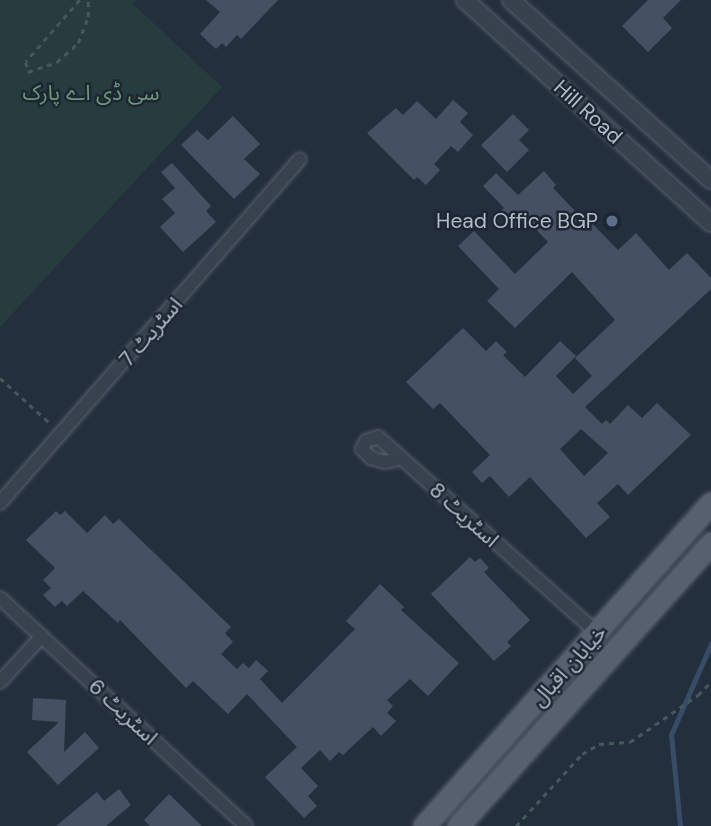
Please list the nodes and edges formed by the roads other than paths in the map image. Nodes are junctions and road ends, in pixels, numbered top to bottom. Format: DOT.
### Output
graph roads {
  1 [pos="465,0"];
  2 [pos="511,0"];
  3 [pos="300,159"];
  4 [pos="711,180"];
  5 [pos="711,223"];
  6 [pos="398,459"];
  7 [pos="0,503"];
  8 [pos="711,503"];
  9 [pos="711,542"];
  10 [pos="0,598"];
  11 [pos="598,634"];
  12 [pos="42,636"];
  13 [pos="0,682"];
  14 [pos="246,826"];
  15 [pos="424,826"];
  16 [pos="458,826"];
  1 -- 5 [label="street, Hill Road"];
  2 -- 4 [label="street, Hill Road"];
  3 -- 7 [label="street, اسٹریٹ 7"];
  6 -- 11 [label="street, اسٹریٹ 8"];
  8 -- 11 [label="main road, خیابان اقبال"];
  9 -- 16 [label="main road, خیابان اقبال"];
  10 -- 12 [label="street, اسٹریٹ 6"];
  11 -- 15 [label="main road, خیابان اقبال"];
  12 -- 13 [label="street"];
  12 -- 14 [label="street, اسٹریٹ 6"];
}
